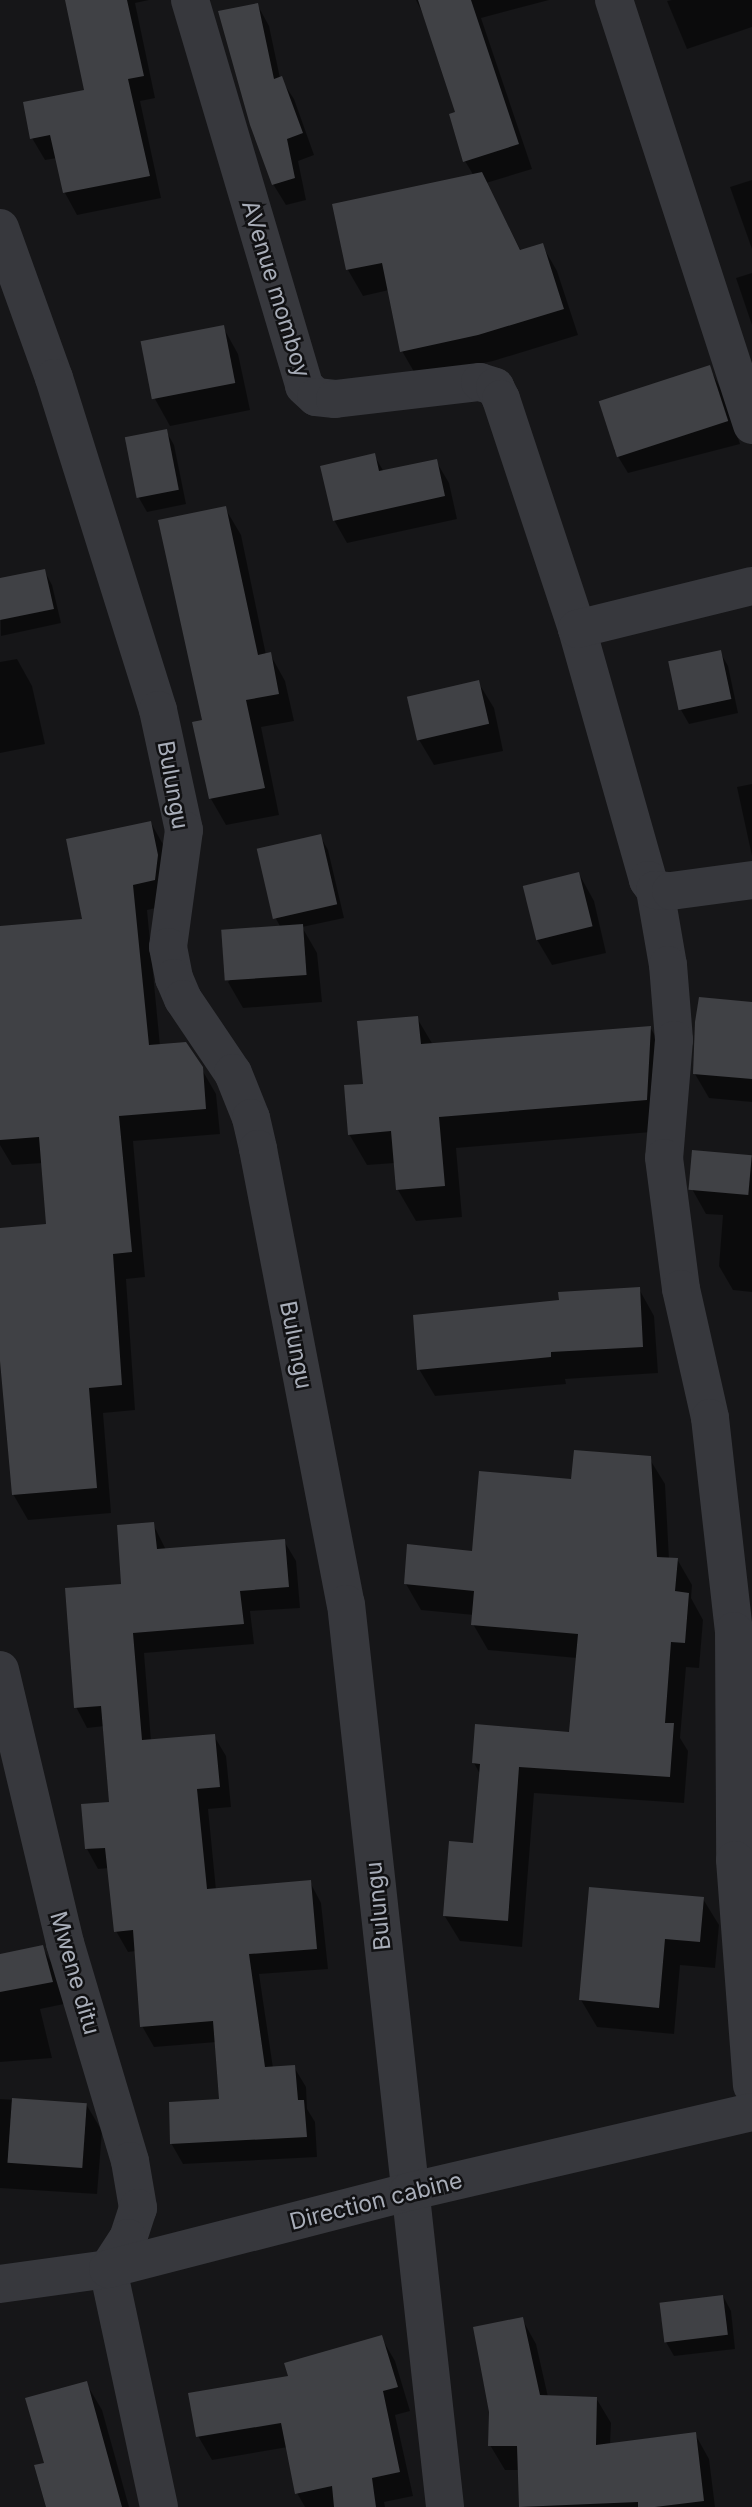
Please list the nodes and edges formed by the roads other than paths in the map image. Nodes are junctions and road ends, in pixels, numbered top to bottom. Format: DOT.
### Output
graph roads {
  1 [pos="190,0"];
  2 [pos="614,0"];
  3 [pos="0,228"];
  4 [pos="752,425"];
  5 [pos="752,586"];
  6 [pos="577,629"];
  7 [pos="752,880"];
  8 [pos="655,890"];
  9 [pos="0,1670"];
  10 [pos="752,2085"];
  11 [pos="752,2112"];
  12 [pos="408,2192"];
  13 [pos="108,2269"];
  14 [pos="0,2284"];
  15 [pos="159,2507"];
  16 [pos="445,2507"];
  1 -- 6 [label="street, AVenue momboy"];
  2 -- 4 [label="street"];
  3 -- 12 [label="street, Bulungu"];
  5 -- 6 [label="street"];
  6 -- 8 [label="street"];
  7 -- 8 [label="street"];
  8 -- 10 [label="street"];
  9 -- 13 [label="street, Mwene ditu"];
  11 -- 12 [label="street, Direction cabine"];
  12 -- 13 [label="street, Direction cabine"];
  12 -- 16 [label="street, Bulungu"];
  13 -- 14 [label="street, Direction cabine"];
  13 -- 15 [label="street"];
}
